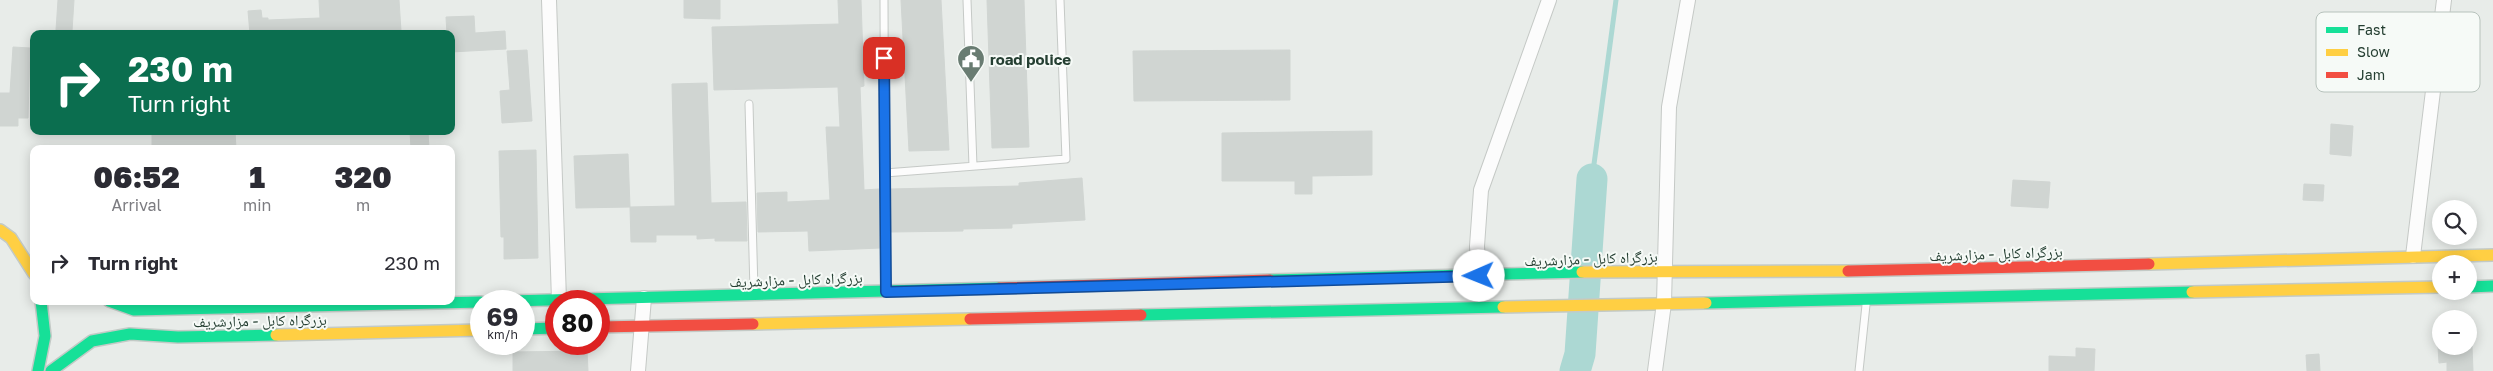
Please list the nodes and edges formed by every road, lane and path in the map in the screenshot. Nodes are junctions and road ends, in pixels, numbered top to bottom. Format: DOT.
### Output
graph roads {
  1 [pos="549,0"];
  2 [pos="884,0"];
  3 [pos="967,0"];
  4 [pos="1060,0"];
  5 [pos="1549,0"];
  6 [pos="1688,0"];
  7 [pos="2433,92"];
  8 [pos="749,104"];
  9 [pos="973,166"];
  10 [pos="885,173"];
  11 [pos="0,230"];
  12 [pos="11,238"];
  13 [pos="30,255"];
  14 [pos="2493,255"];
  15 [pos="2413,256"];
  16 [pos="30,268"];
  17 [pos="1664,270"];
  18 [pos="1479,276"];
  19 [pos="2493,286"];
  20 [pos="2432,287"];
  21 [pos="2477,287"];
  22 [pos="559,290"];
  23 [pos="886,292"];
  24 [pos="754,295"];
  25 [pos="644,298"];
  26 [pos="610,299"];
  27 [pos="1866,300"];
  28 [pos="470,302"];
  29 [pos="455,303"];
  30 [pos="1664,304"];
  31 [pos="42,305"];
  32 [pos="121,305"];
  33 [pos="367,305"];
  34 [pos="642,326"];
  35 [pos="610,327"];
  36 [pos="470,330"];
  37 [pos="38,371"];
  38 [pos="51,371"];
  39 [pos="638,371"];
  40 [pos="1655,371"];
  41 [pos="1859,371"];
  1 -- 22 [label="street"];
  2 -- 10 [label="lane"];
  3 -- 9 [label="lane"];
  4 -- 9 [label="lane"];
  5 -- 18 [label="street"];
  6 -- 17 [label="street"];
  7 -- 15 [label="street"];
  8 -- 24 [label="lane"];
  9 -- 10 [label="lane"];
  10 -- 23 [label="lane"];
  11 -- 12 [label="highway"];
  12 -- 13 [label="highway"];
  12 -- 16 [label="highway"];
  14 -- 15 [label="highway, بزرگراه کابل - مزارشریف"];
  15 -- 17 [label="highway, بزرگراه کابل - مزارشریف"];
  17 -- 18 [label="highway, بزرگراه کابل - مزارشریف"];
  17 -- 30 [label="street"];
  18 -- 23 [label="highway, بزرگراه کابل - مزارشریف"];
  19 -- 21 [label="highway"];
  20 -- 27 [label="highway"];
  23 -- 24 [label="highway, بزرگراه کابل - مزارشریف"];
  24 -- 25 [label="highway, بزرگراه کابل - مزارشریف"];
  25 -- 26 [label="highway, بزرگراه کابل - مزارشریف"];
  25 -- 34 [label="street"];
  27 -- 30 [label="highway"];
  27 -- 41 [label="lane"];
  28 -- 29 [label="highway, بزرگراه کابل - مزارشریف"];
  30 -- 34 [label="highway"];
  30 -- 40 [label="street"];
  31 -- 37 [label="highway"];
  32 -- 33 [label="highway, بزرگراه کابل - مزارشریف"];
  34 -- 35 [label="highway"];
  34 -- 39 [label="street"];
  36 -- 38 [label="highway, بزرگراه کابل - مزارشریف"];
}
